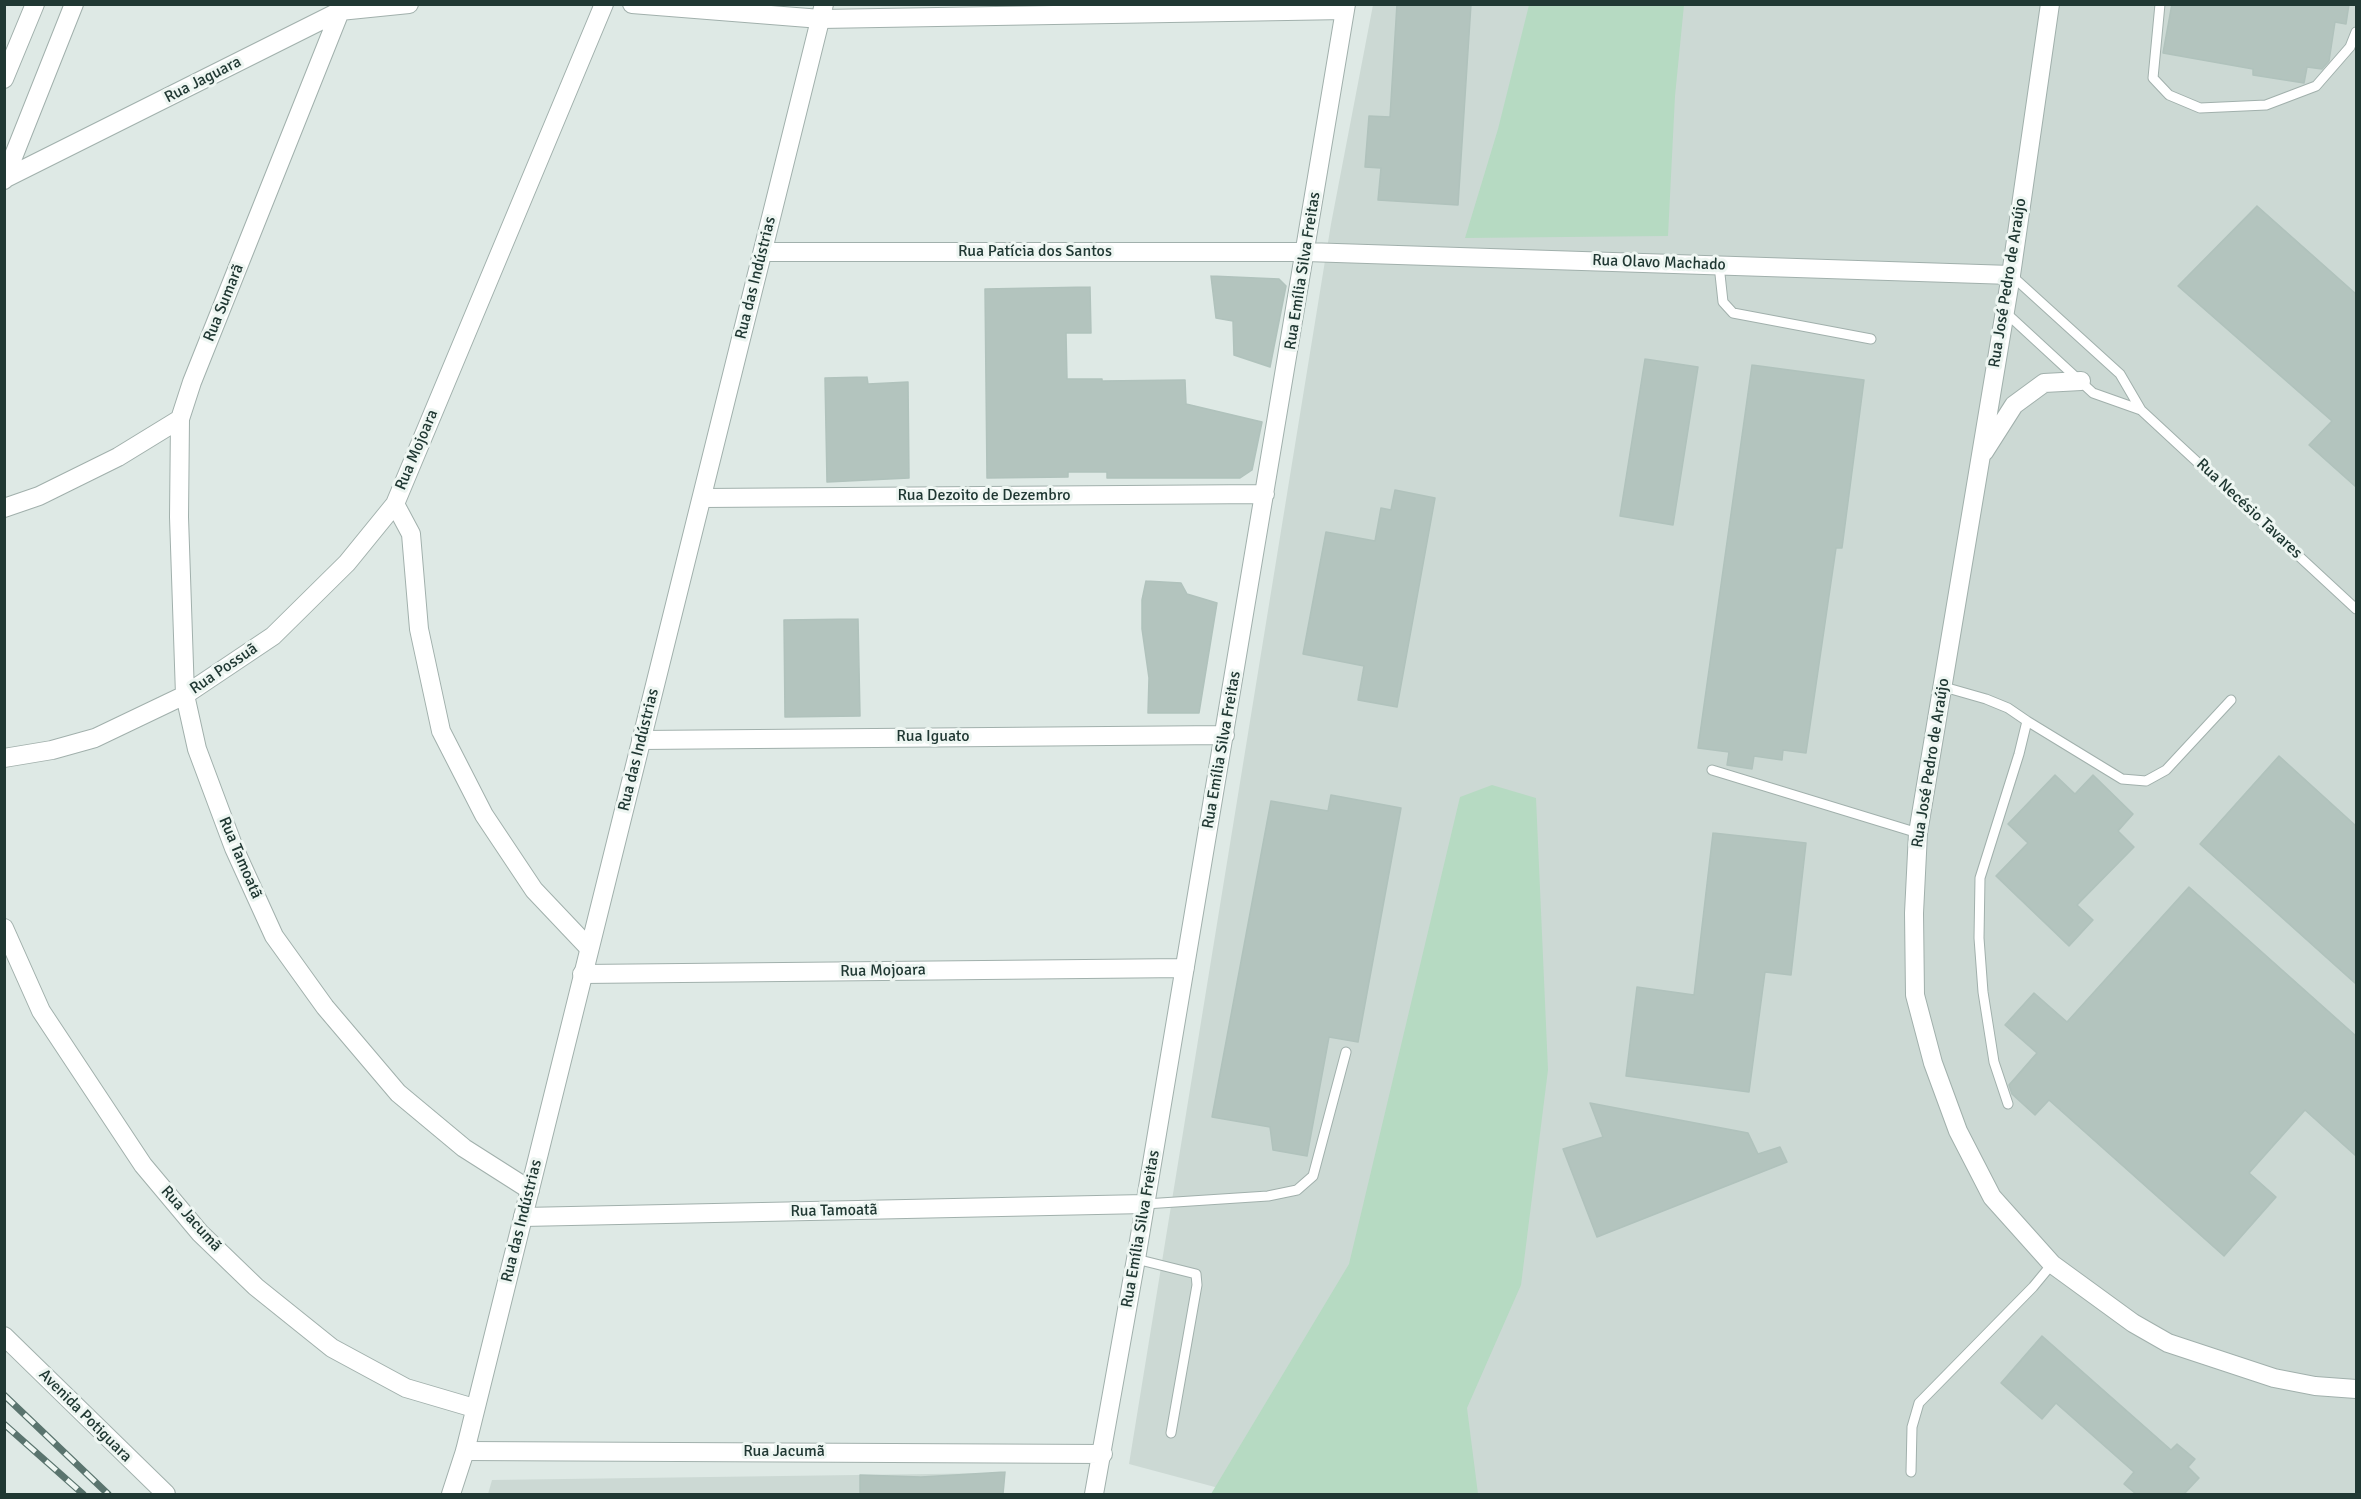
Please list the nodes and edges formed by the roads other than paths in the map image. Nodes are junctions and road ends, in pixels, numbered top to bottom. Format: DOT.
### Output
graph roads {
  1 [pos="35,4"];
  2 [pos="74,4"];
  3 [pos="409,4"];
  4 [pos="604,4"];
  5 [pos="632,4"];
  6 [pos="2050,4"];
  7 [pos="2160,4"];
  8 [pos="1346,7"];
  9 [pos="341,8"];
  10 [pos="1114,9"];
  11 [pos="822,12"];
  12 [pos="2356,32"];
  13 [pos="4,79"];
  14 [pos="5,180"];
  15 [pos="763,252"];
  16 [pos="1306,252"];
  17 [pos="1719,265"];
  18 [pos="2011,275"];
  19 [pos="2004,311"];
  20 [pos="1871,339"];
  21 [pos="2081,381"];
  22 [pos="2140,410"];
  23 [pos="180,419"];
  24 [pos="1980,459"];
  25 [pos="1265,494"];
  26 [pos="703,498"];
  27 [pos="395,504"];
  28 [pos="4,508"];
  29 [pos="2356,609"];
  30 [pos="1944,687"];
  31 [pos="185,695"];
  32 [pos="2231,700"];
  33 [pos="2027,721"];
  34 [pos="1225,735"];
  35 [pos="641,740"];
  36 [pos="4,758"];
  37 [pos="1712,770"];
  38 [pos="1918,832"];
  39 [pos="4,928"];
  40 [pos="588,947"];
  41 [pos="1185,968"];
  42 [pos="582,974"];
  43 [pos="1346,1052"];
  44 [pos="2008,1104"];
  45 [pos="530,1190"];
  46 [pos="1145,1204"];
  47 [pos="523,1217"];
  48 [pos="1136,1259"];
  49 [pos="2052,1264"];
  50 [pos="4,1335"];
  51 [pos="2356,1389"];
  52 [pos="474,1408"];
  53 [pos="1171,1433"];
  54 [pos="465,1451"];
  55 [pos="1103,1454"];
  56 [pos="1911,1472"];
  57 [pos="166,1494"];
  58 [pos="452,1494"];
  59 [pos="1094,1494"];
  1 -- 13 [label="street"];
  2 -- 14 [label="street"];
  3 -- 9 [label="street, Rua Jaguara"];
  4 -- 27 [label="street, Rua Mojoara"];
  5 -- 11 [label="street"];
  6 -- 18 [label="street, Rua José Pedro de Araújo"];
  7 -- 12 [label="lane"];
  8 -- 10 [label="street"];
  8 -- 16 [label="street, Rua Emília Silva Freitas"];
  9 -- 14 [label="street, Rua Jaguara"];
  9 -- 23 [label="street, Rua Sumarã"];
  10 -- 11 [label="street"];
  11 -- 15 [label="street, Rua das Indústrias"];
  15 -- 16 [label="street, Rua Patícia dos Santos"];
  15 -- 26 [label="street, Rua das Indústrias"];
  16 -- 17 [label="street, Rua Olavo Machado"];
  16 -- 25 [label="street, Rua Emília Silva Freitas"];
  17 -- 18 [label="street, Rua Olavo Machado"];
  17 -- 20 [label="lane"];
  18 -- 19 [label="street, Rua José Pedro de Araújo"];
  18 -- 22 [label="lane, Rua Necésio Tavares"];
  19 -- 21 [label="lane, Rua Necésio Tavares"];
  19 -- 24 [label="street, Rua José Pedro de Araújo"];
  21 -- 22 [label="lane, Rua Necésio Tavares"];
  21 -- 24 [label="street"];
  22 -- 29 [label="lane, Rua Necésio Tavares"];
  23 -- 28 [label="street"];
  23 -- 31 [label="street, Rua Tamoatã"];
  24 -- 30 [label="street, Rua José Pedro de Araújo"];
  25 -- 26 [label="street, Rua Dezoito de Dezembro"];
  25 -- 34 [label="street, Rua Emília Silva Freitas"];
  26 -- 35 [label="street, Rua das Indústrias"];
  27 -- 31 [label="street, Rua Possuã"];
  27 -- 40 [label="street, Rua Mojoara"];
  30 -- 33 [label="lane"];
  30 -- 38 [label="street, Rua José Pedro de Araújo"];
  31 -- 36 [label="street, Rua Possuã"];
  31 -- 45 [label="street, Rua Tamoatã"];
  32 -- 33 [label="lane"];
  33 -- 44 [label="lane"];
  34 -- 35 [label="street, Rua Iguato"];
  34 -- 41 [label="street, Rua Emília Silva Freitas"];
  35 -- 40 [label="street, Rua das Indústrias"];
  37 -- 38 [label="lane"];
  38 -- 49 [label="street, Rua José Pedro de Araújo"];
  39 -- 52 [label="street, Rua Jacumã"];
  40 -- 42 [label="street, Rua das Indústrias"];
  41 -- 42 [label="street, Rua Mojoara"];
  41 -- 46 [label="street, Rua Emília Silva Freitas"];
  42 -- 45 [label="street, Rua das Indústrias"];
  43 -- 46 [label="lane"];
  45 -- 47 [label="street, Rua das Indústrias"];
  46 -- 47 [label="street, Rua Tamoatã"];
  46 -- 48 [label="street, Rua Emília Silva Freitas"];
  47 -- 52 [label="street, Rua das Indústrias"];
  48 -- 53 [label="lane"];
  48 -- 55 [label="street, Rua Emília Silva Freitas"];
  49 -- 51 [label="street, Rua José Pedro de Araújo"];
  49 -- 56 [label="lane"];
  50 -- 57 [label="street, Avenida Potiguara"];
  52 -- 54 [label="street, Rua das Indústrias"];
  54 -- 55 [label="street, Rua Jacumã"];
  54 -- 58 [label="street, Rua das Indústrias"];
  55 -- 59 [label="street, Rua Emília Silva Freitas"];
}
